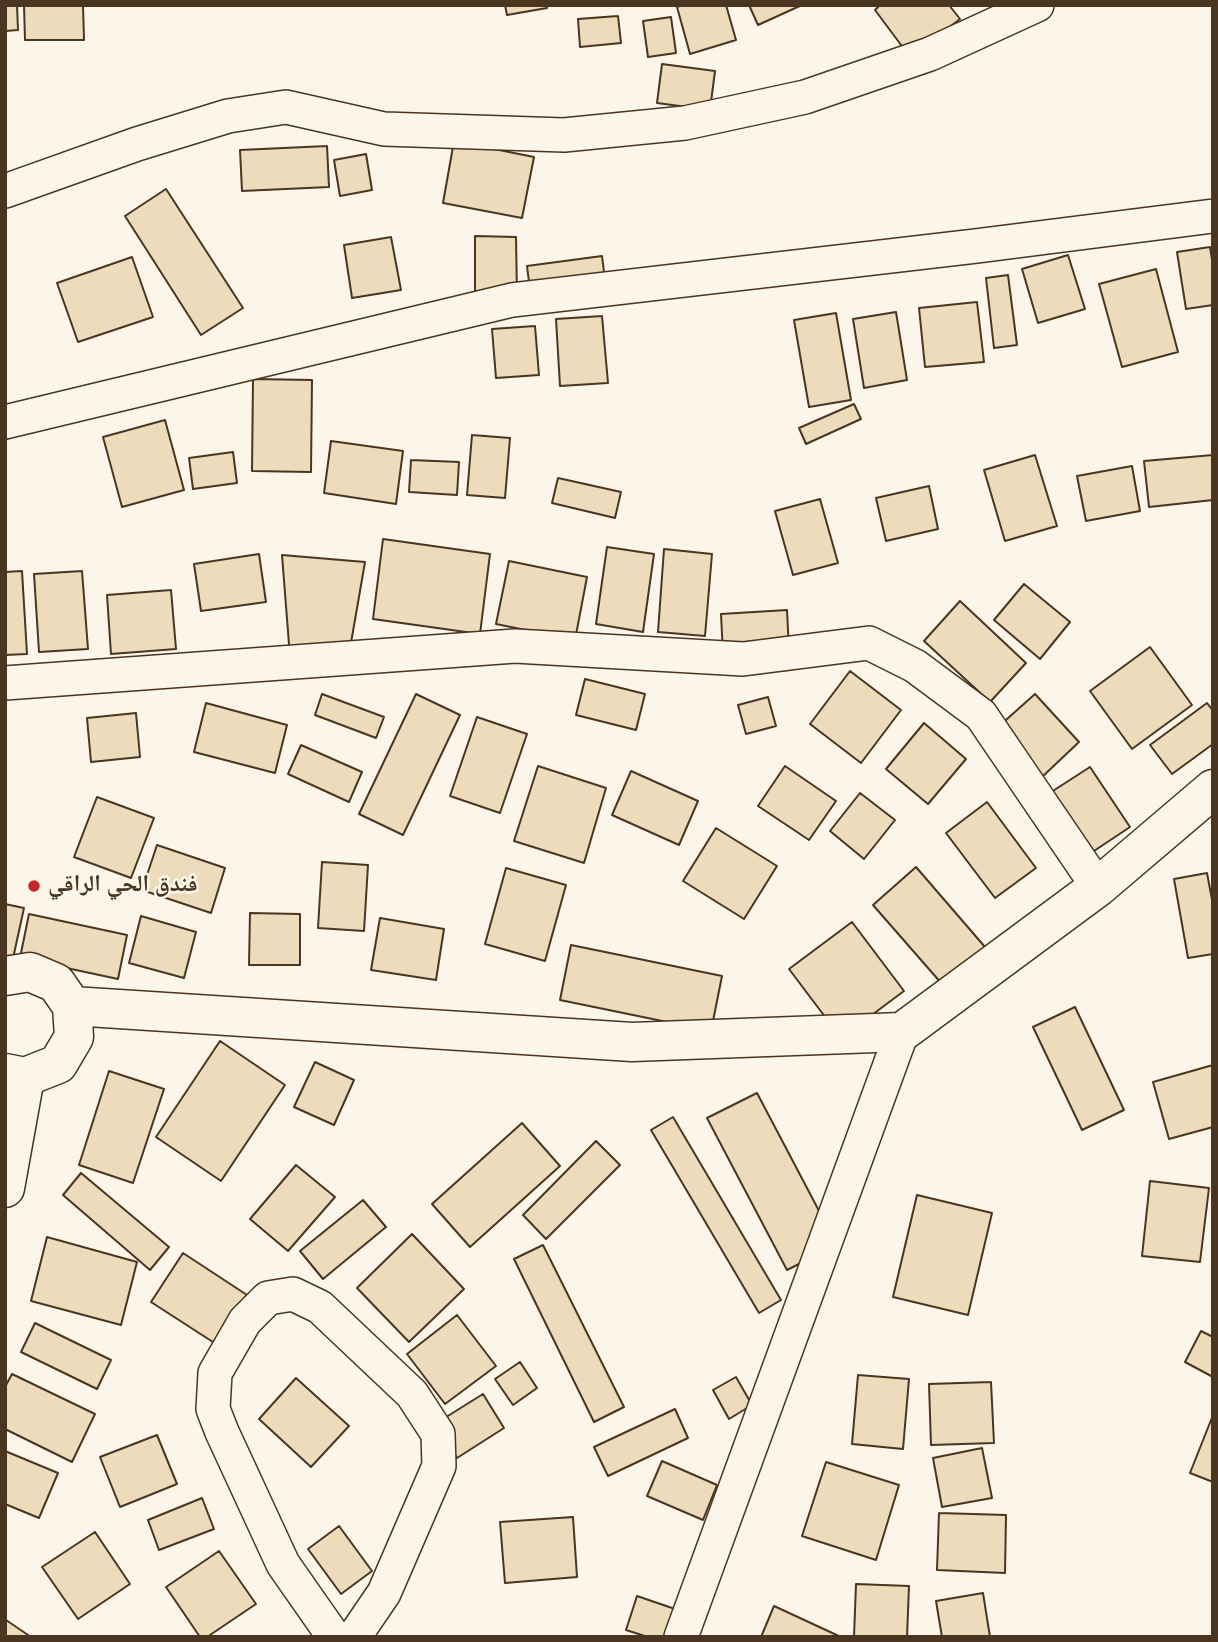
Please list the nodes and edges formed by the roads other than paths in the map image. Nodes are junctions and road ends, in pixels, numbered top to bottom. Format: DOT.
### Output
graph roads {
  1 [pos="1037,5"];
  2 [pos="5,191"];
  3 [pos="1213,216"];
  4 [pos="5,422"];
  5 [pos="5,683"];
  6 [pos="1213,789"];
  7 [pos="1098,887"];
  8 [pos="5,976"];
  9 [pos="72,1006"];
  10 [pos="902,1032"];
  11 [pos="15,1075"];
  12 [pos="5,1188"];
  13 [pos="334,1637"];
  14 [pos="354,1637"];
  15 [pos="681,1637"];
  1 -- 2 [label="street"];
  3 -- 4 [label="street"];
  5 -- 7 [label="street"];
  6 -- 7 [label="main road"];
  7 -- 10 [label="main road"];
  8 -- 9 [label="main road"];
  9 -- 10 [label="main road"];
  9 -- 11 [label="main road"];
  10 -- 15 [label="street"];
  11 -- 12 [label="main road"];
  13 -- 14 [label="street"];
}
